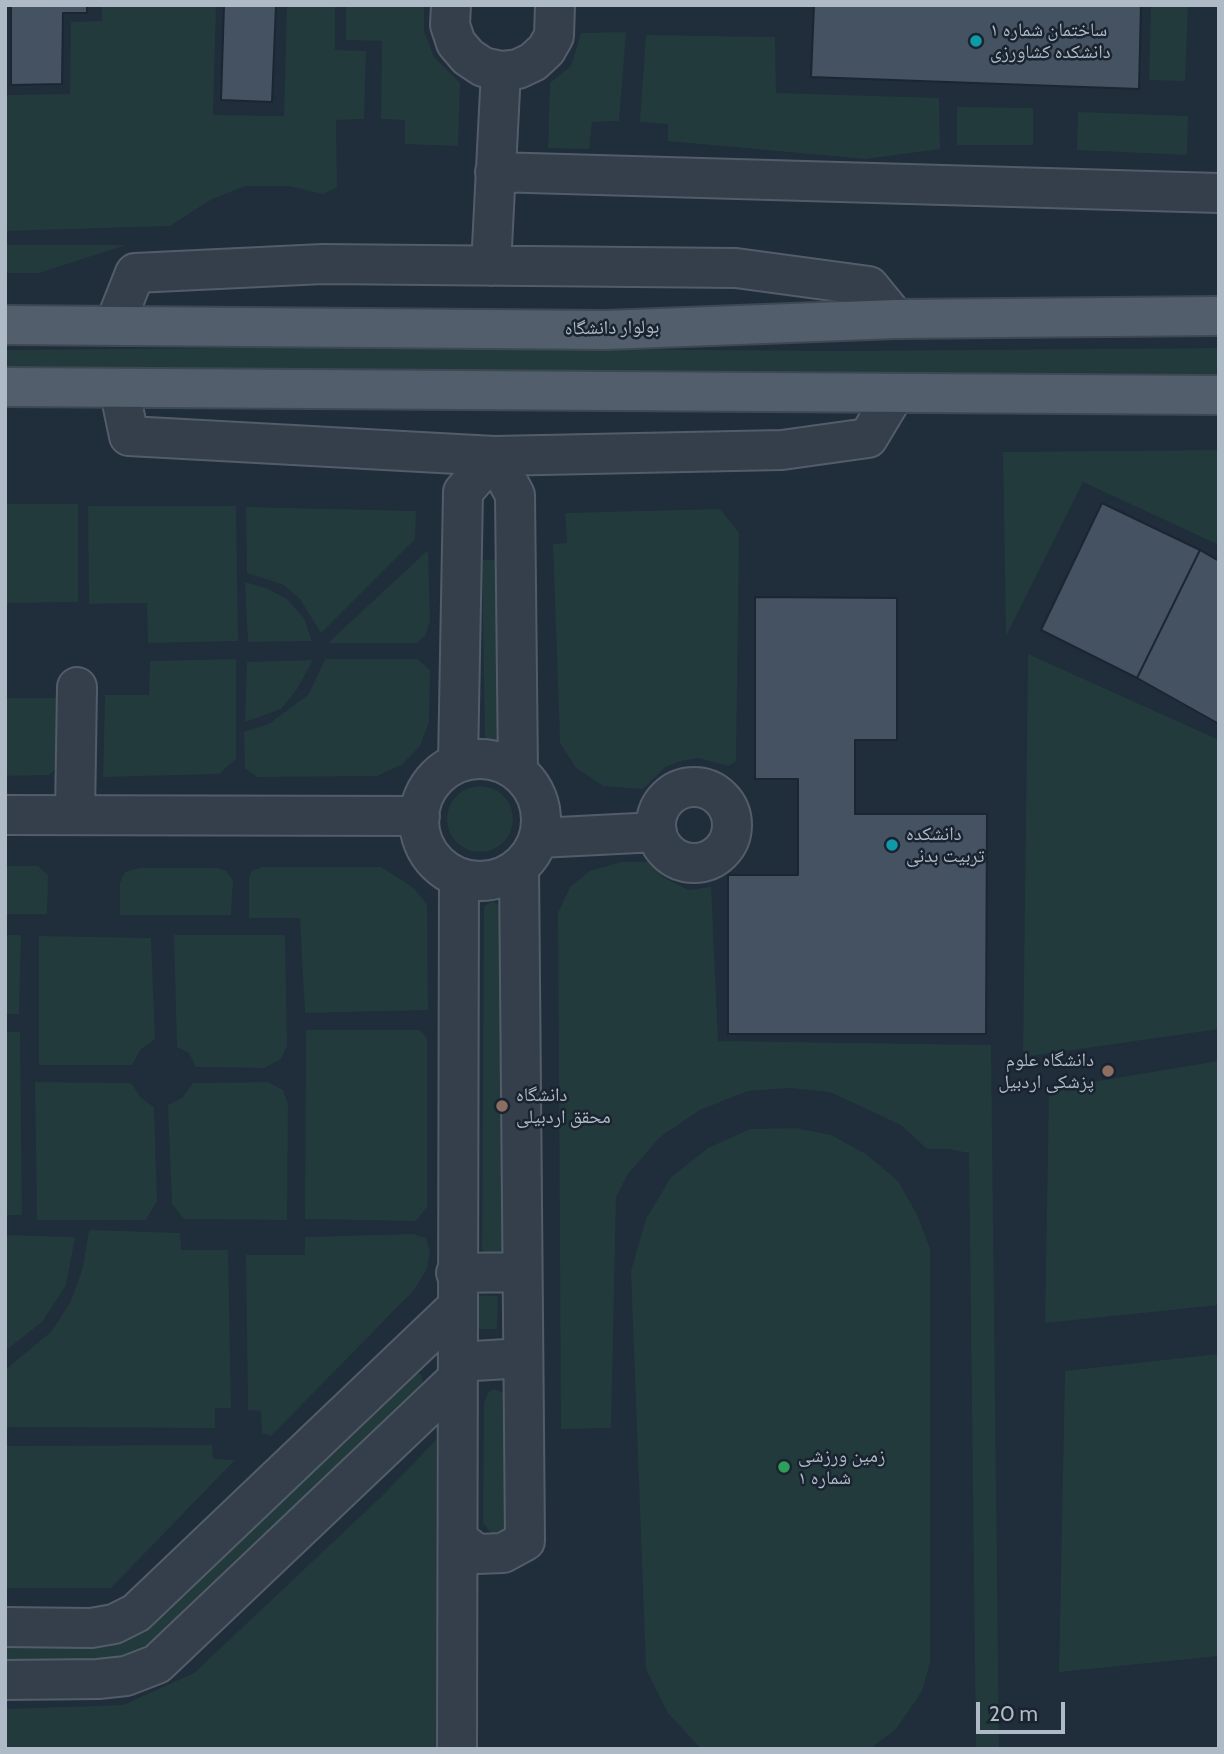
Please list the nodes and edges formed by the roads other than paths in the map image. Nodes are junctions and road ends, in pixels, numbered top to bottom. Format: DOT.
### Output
graph roads {
  1 [pos="451,5"];
  2 [pos="555,5"];
  3 [pos="501,71"];
  4 [pos="495,172"];
  5 [pos="1219,193"];
  6 [pos="491,266"];
  7 [pos="1219,316"];
  8 [pos="896,319"];
  9 [pos="5,326"];
  10 [pos="114,326"];
  11 [pos="5,387"];
  12 [pos="119,388"];
  13 [pos="895,393"];
  14 [pos="1219,395"];
  15 [pos="494,456"];
  16 [pos="77,687"];
  17 [pos="458,763"];
  18 [pos="518,772"];
  19 [pos="5,815"];
  20 [pos="75,815"];
  21 [pos="420,816"];
  22 [pos="657,822"];
  23 [pos="533,840"];
  24 [pos="459,878"];
  25 [pos="522,1272"];
  26 [pos="456,1290"];
  27 [pos="523,1357"];
  28 [pos="458,1370"];
  29 [pos="459,1540"];
  30 [pos="5,1628"];
  31 [pos="5,1680"];
  32 [pos="457,1749"];
  1 -- 3 [label="street"];
  2 -- 3 [label="street"];
  3 -- 4 [label="street"];
  4 -- 5 [label="street"];
  4 -- 6 [label="street"];
  6 -- 8 [label="street"];
  6 -- 10 [label="street"];
  7 -- 8 [label="main road, بولوار دانشگاه"];
  8 -- 10 [label="main road, بولوار دانشگاه"];
  9 -- 10 [label="main road, بولوار دانشگاه"];
  11 -- 12 [label="main road"];
  12 -- 13 [label="main road"];
  12 -- 15 [label="street"];
  13 -- 14 [label="main road"];
  13 -- 15 [label="street"];
  15 -- 17 [label="street"];
  15 -- 18 [label="street"];
  16 -- 20 [label="street"];
  17 -- 18 [label="street"];
  17 -- 21 [label="street"];
  18 -- 23 [label="street"];
  19 -- 20 [label="street"];
  20 -- 21 [label="street"];
  21 -- 24 [label="street"];
  22 -- 23 [label="street"];
  23 -- 24 [label="street"];
  23 -- 25 [label="street"];
  24 -- 26 [label="street"];
  25 -- 26 [label="street"];
  25 -- 27 [label="street"];
  26 -- 28 [label="street"];
  26 -- 30 [label="street"];
  27 -- 28 [label="street"];
  27 -- 29 [label="street"];
  28 -- 29 [label="street"];
  28 -- 31 [label="street"];
  29 -- 32 [label="street"];
}
